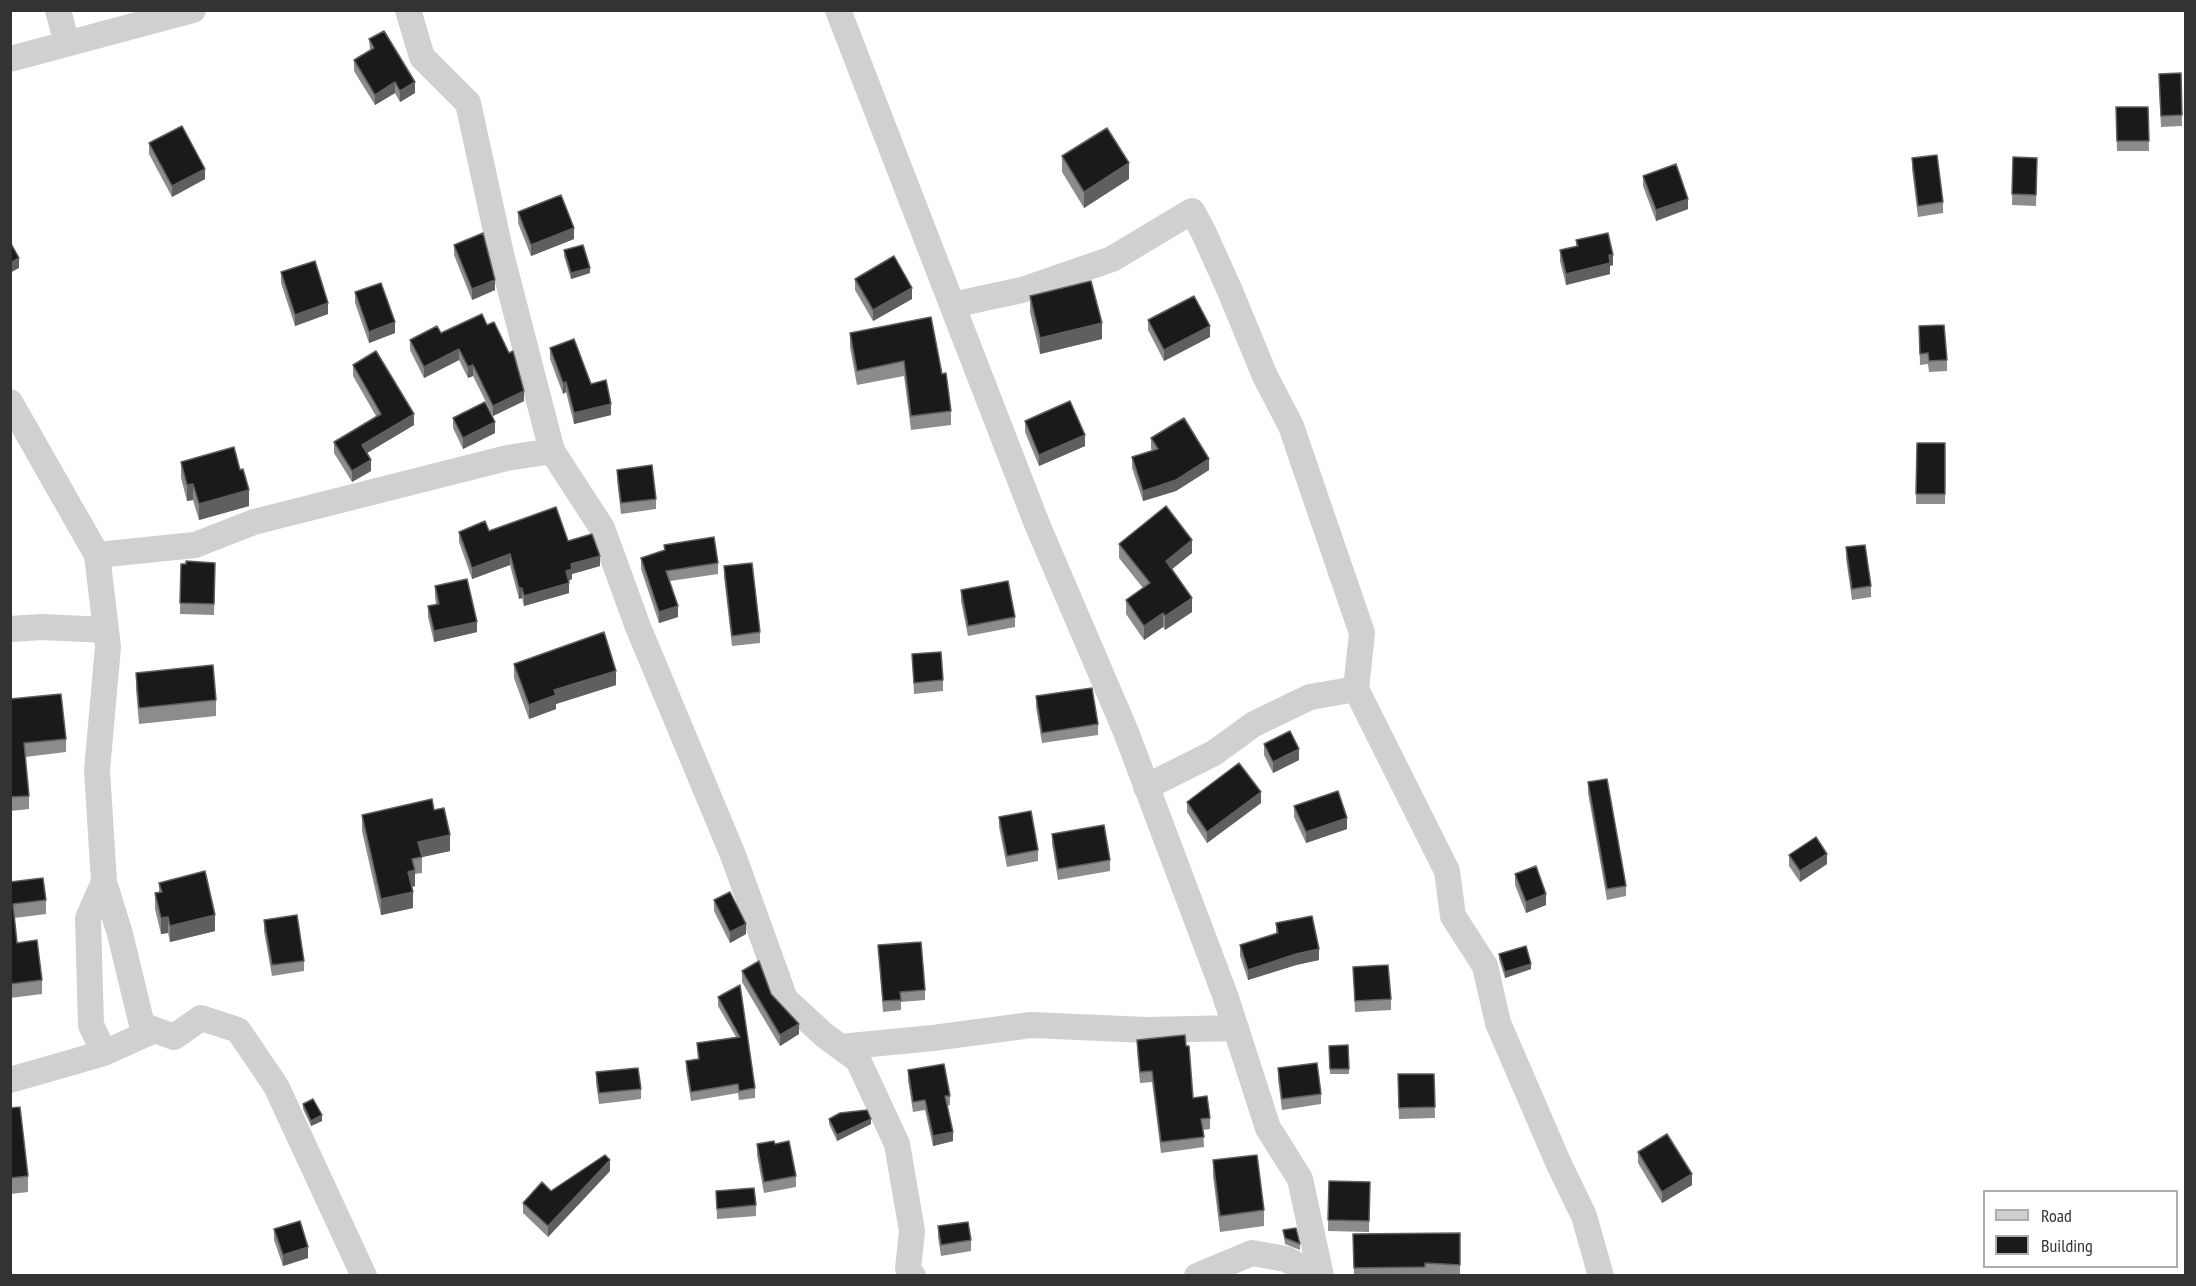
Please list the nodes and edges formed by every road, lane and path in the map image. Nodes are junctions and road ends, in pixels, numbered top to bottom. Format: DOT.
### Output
graph roads {
  1 [pos="58,10"];
  2 [pos="193,10"];
  3 [pos="408,10"];
  4 [pos="838,10"];
  5 [pos="67,44"];
  6 [pos="10,59"];
  7 [pos="952,305"];
  8 [pos="10,402"];
  9 [pos="552,451"];
  10 [pos="97,555"];
  11 [pos="10,629"];
  12 [pos="106,630"];
  13 [pos="1356,689"];
  14 [pos="1146,787"];
  15 [pos="104,882"];
  16 [pos="1236,1028"];
  17 [pos="155,1030"];
  18 [pos="840,1047"];
  19 [pos="104,1053"];
  20 [pos="10,1080"];
  21 [pos="364,1275"];
  22 [pos="913,1275"];
  23 [pos="1197,1275"];
  24 [pos="1319,1275"];
  25 [pos="1601,1275"];
  1 -- 5 [label="street"];
  2 -- 5 [label="street"];
  3 -- 9 [label="street"];
  4 -- 7 [label="street"];
  5 -- 6 [label="street"];
  7 -- 13 [label="street"];
  7 -- 14 [label="street"];
  8 -- 10 [label="street"];
  9 -- 10 [label="street"];
  9 -- 18 [label="street"];
  10 -- 12 [label="street"];
  11 -- 12 [label="street"];
  12 -- 15 [label="street"];
  13 -- 14 [label="street"];
  13 -- 25 [label="street"];
  14 -- 16 [label="street"];
  15 -- 17 [label="street"];
  15 -- 19 [label="street"];
  16 -- 18 [label="street"];
  16 -- 24 [label="street"];
  17 -- 19 [label="street"];
  17 -- 21 [label="street"];
  18 -- 22 [label="street"];
  19 -- 20 [label="street"];
  23 -- 24 [label="street"];
}
